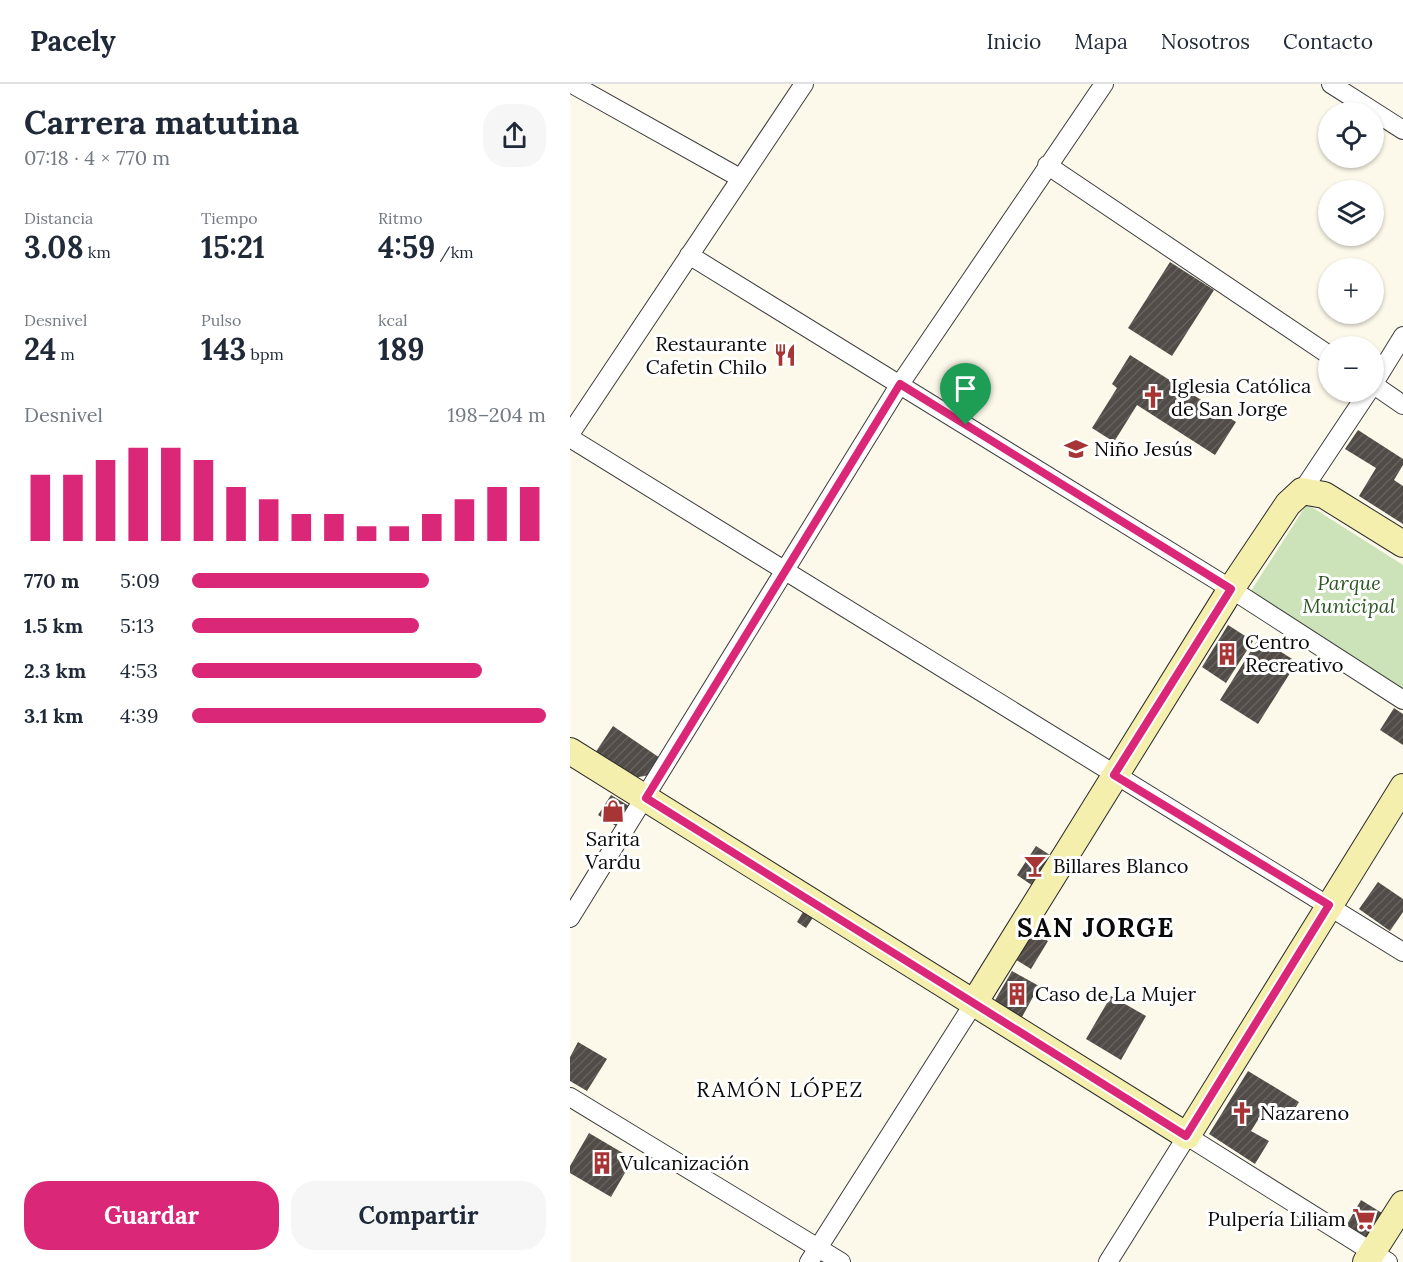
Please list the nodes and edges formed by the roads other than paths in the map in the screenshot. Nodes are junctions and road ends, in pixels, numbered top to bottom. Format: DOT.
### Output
graph roads {
  1 [pos="572,84"];
  2 [pos="804,84"];
  3 [pos="1104,84"];
  4 [pos="1331,84"];
  5 [pos="1403,130"];
  6 [pos="1047,165"];
  7 [pos="740,178"];
  8 [pos="689,255"];
  9 [pos="1403,336"];
  10 [pos="1318,348"];
  11 [pos="1384,367"];
  12 [pos="900,384"];
  13 [pos="1384,391"];
  14 [pos="1361,402"];
  15 [pos="1403,405"];
  16 [pos="570,436"];
  17 [pos="1302,491"];
  18 [pos="1403,544"];
  19 [pos="786,572"];
  20 [pos="1231,589"];
  21 [pos="1403,700"];
  22 [pos="570,751"];
  23 [pos="1114,775"];
  24 [pos="1403,787"];
  25 [pos="646,798"];
  26 [pos="1329,905"];
  27 [pos="570,918"];
  28 [pos="1403,952"];
  29 [pos="974,1003"];
  30 [pos="570,1097"];
  31 [pos="1186,1136"];
  32 [pos="1403,1204"];
  33 [pos="814,1255"];
  34 [pos="1375,1259"];
  35 [pos="841,1262"];
  36 [pos="1107,1262"];
  1 -- 7 [label="street"];
  2 -- 7 [label="street"];
  3 -- 6 [label="street"];
  4 -- 5 [label="street"];
  6 -- 10 [label="street"];
  6 -- 12 [label="street"];
  7 -- 8 [label="street"];
  8 -- 12 [label="street"];
  8 -- 16 [label="street"];
  9 -- 11 [label="street"];
  12 -- 19 [label="street"];
  12 -- 20 [label="street"];
  13 -- 15 [label="street"];
  14 -- 17 [label="street"];
  16 -- 19 [label="street"];
  17 -- 18 [label="main road"];
  17 -- 20 [label="main road"];
  19 -- 23 [label="street"];
  19 -- 25 [label="street"];
  20 -- 21 [label="street"];
  20 -- 23 [label="main road"];
  22 -- 25 [label="main road"];
  23 -- 26 [label="street"];
  23 -- 29 [label="main road"];
  24 -- 26 [label="main road"];
  25 -- 27 [label="street"];
  25 -- 29 [label="main road"];
  26 -- 28 [label="street"];
  26 -- 31 [label="main road"];
  29 -- 31 [label="main road"];
  29 -- 33 [label="street"];
  30 -- 33 [label="street"];
  31 -- 34 [label="street"];
  31 -- 36 [label="street"];
  32 -- 34 [label="main road"];
  33 -- 35 [label="street"];
}
